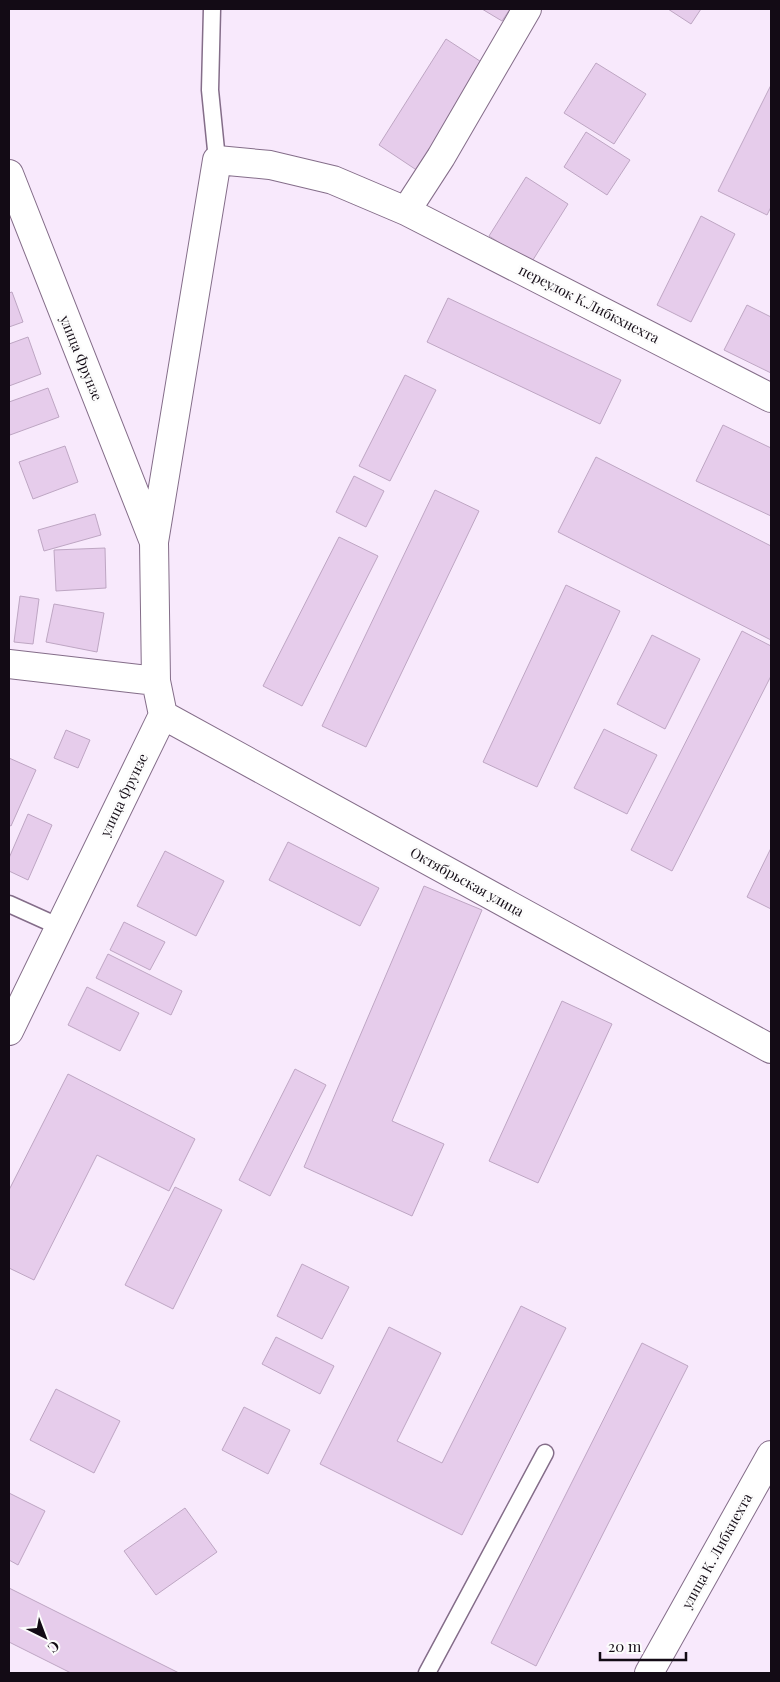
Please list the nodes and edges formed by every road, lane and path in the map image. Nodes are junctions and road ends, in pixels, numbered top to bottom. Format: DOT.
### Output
graph roads {
  1 [pos="212,9"];
  2 [pos="527,9"];
  3 [pos="217,160"];
  4 [pos="9,174"];
  5 [pos="406,211"];
  6 [pos="771,398"];
  7 [pos="154,542"];
  8 [pos="9,664"];
  9 [pos="156,681"];
  10 [pos="163,715"];
  11 [pos="9,904"];
  12 [pos="60,927"];
  13 [pos="9,1031"];
  14 [pos="771,1049"];
  15 [pos="544,1453"];
  16 [pos="771,1455"];
  17 [pos="428,1673"];
  18 [pos="649,1673"];
  1 -- 3 [label="lane"];
  2 -- 5 [label="street"];
  3 -- 5 [label="street, переулок К.Либкхнехта"];
  3 -- 7 [label="street, улица Фрунзе"];
  4 -- 7 [label="street, улица Фрунзе"];
  5 -- 6 [label="street, переулок К.Либкхнехта"];
  7 -- 9 [label="street, улица Фрунзе"];
  8 -- 9 [label="street"];
  9 -- 10 [label="street, улица Фрунзе"];
  10 -- 12 [label="street, улица Фрунзе"];
  10 -- 14 [label="street, Октябрьская улица"];
  11 -- 12 [label="lane"];
  12 -- 13 [label="street, улица Фрунзе"];
  15 -- 17 [label="lane"];
  16 -- 18 [label="street, улица К. Либкнехта"];
}
